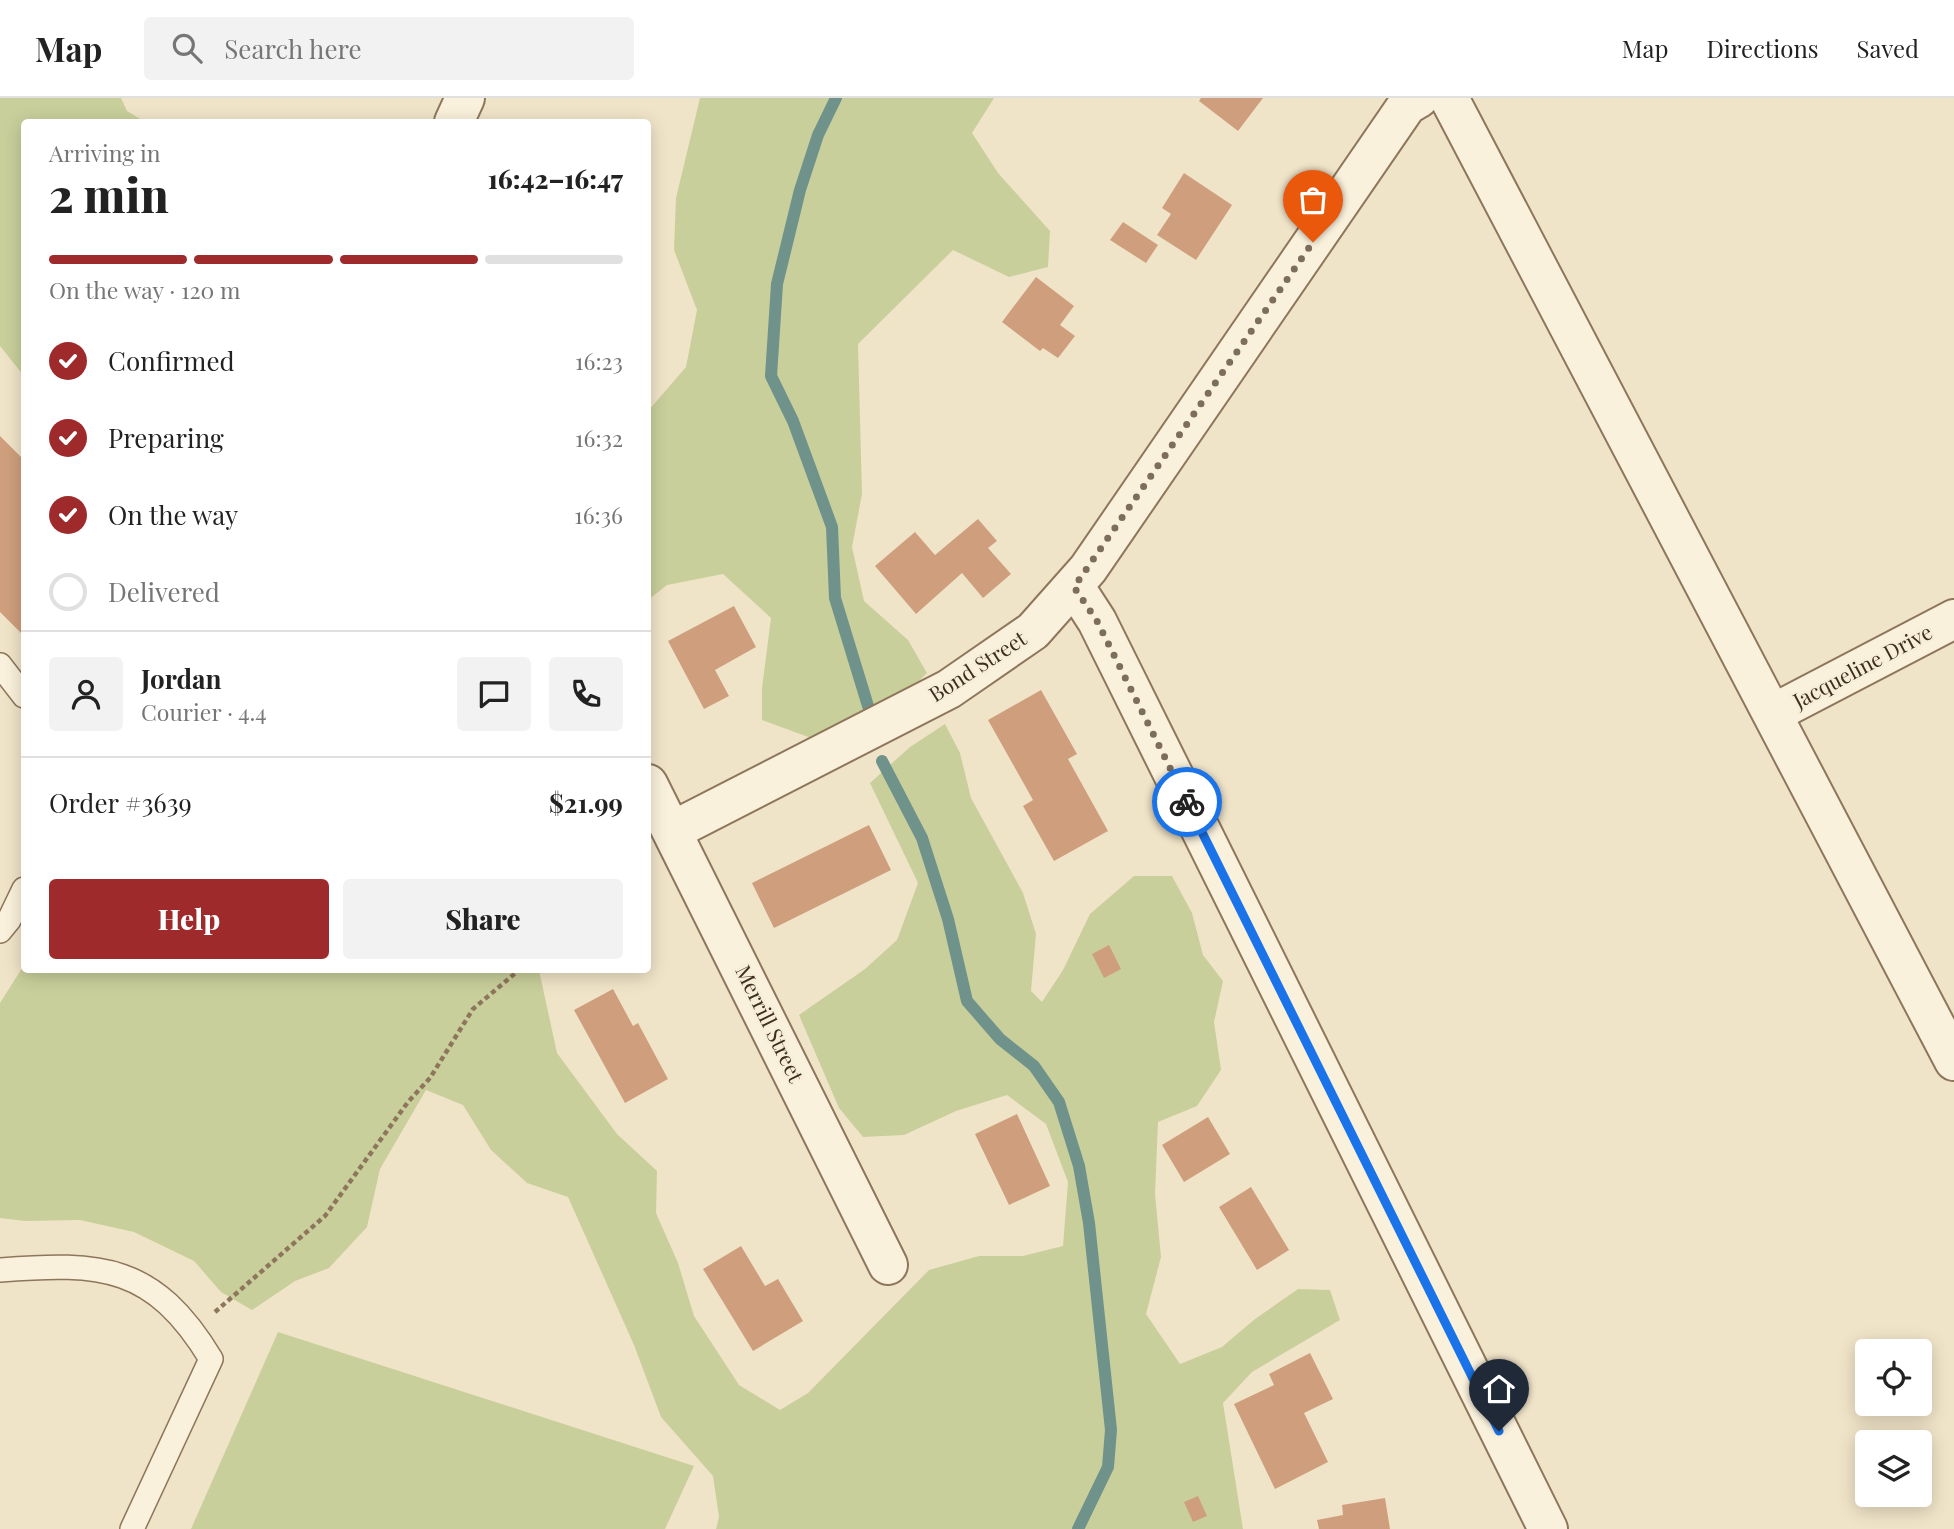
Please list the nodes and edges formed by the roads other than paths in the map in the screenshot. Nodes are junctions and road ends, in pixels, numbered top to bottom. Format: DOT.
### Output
graph roads {
  1 [pos="465,98"];
  2 [pos="1419,98"];
  3 [pos="1449,98"];
  4 [pos="455,119"];
  5 [pos="1074,587"];
  6 [pos="1954,619"];
  7 [pos="0,665"];
  8 [pos="21,692"];
  9 [pos="1772,714"];
  10 [pos="651,791"];
  11 [pos="672,831"];
  12 [pos="21,894"];
  13 [pos="0,931"];
  14 [pos="1954,1061"];
  15 [pos="888,1265"];
  16 [pos="0,1270"];
  17 [pos="132,1529"];
  18 [pos="1548,1529"];
  1 -- 4 [label="street"];
  2 -- 5 [label="street, Bond Street"];
  3 -- 9 [label="street"];
  5 -- 11 [label="street, Bond Street"];
  5 -- 18 [label="street"];
  6 -- 9 [label="street, Jacqueline Drive"];
  7 -- 8 [label="lane"];
  9 -- 14 [label="street"];
  10 -- 11 [label="street, Merrill Street"];
  11 -- 15 [label="street, Merrill Street"];
  12 -- 13 [label="lane"];
  16 -- 17 [label="lane"];
}
